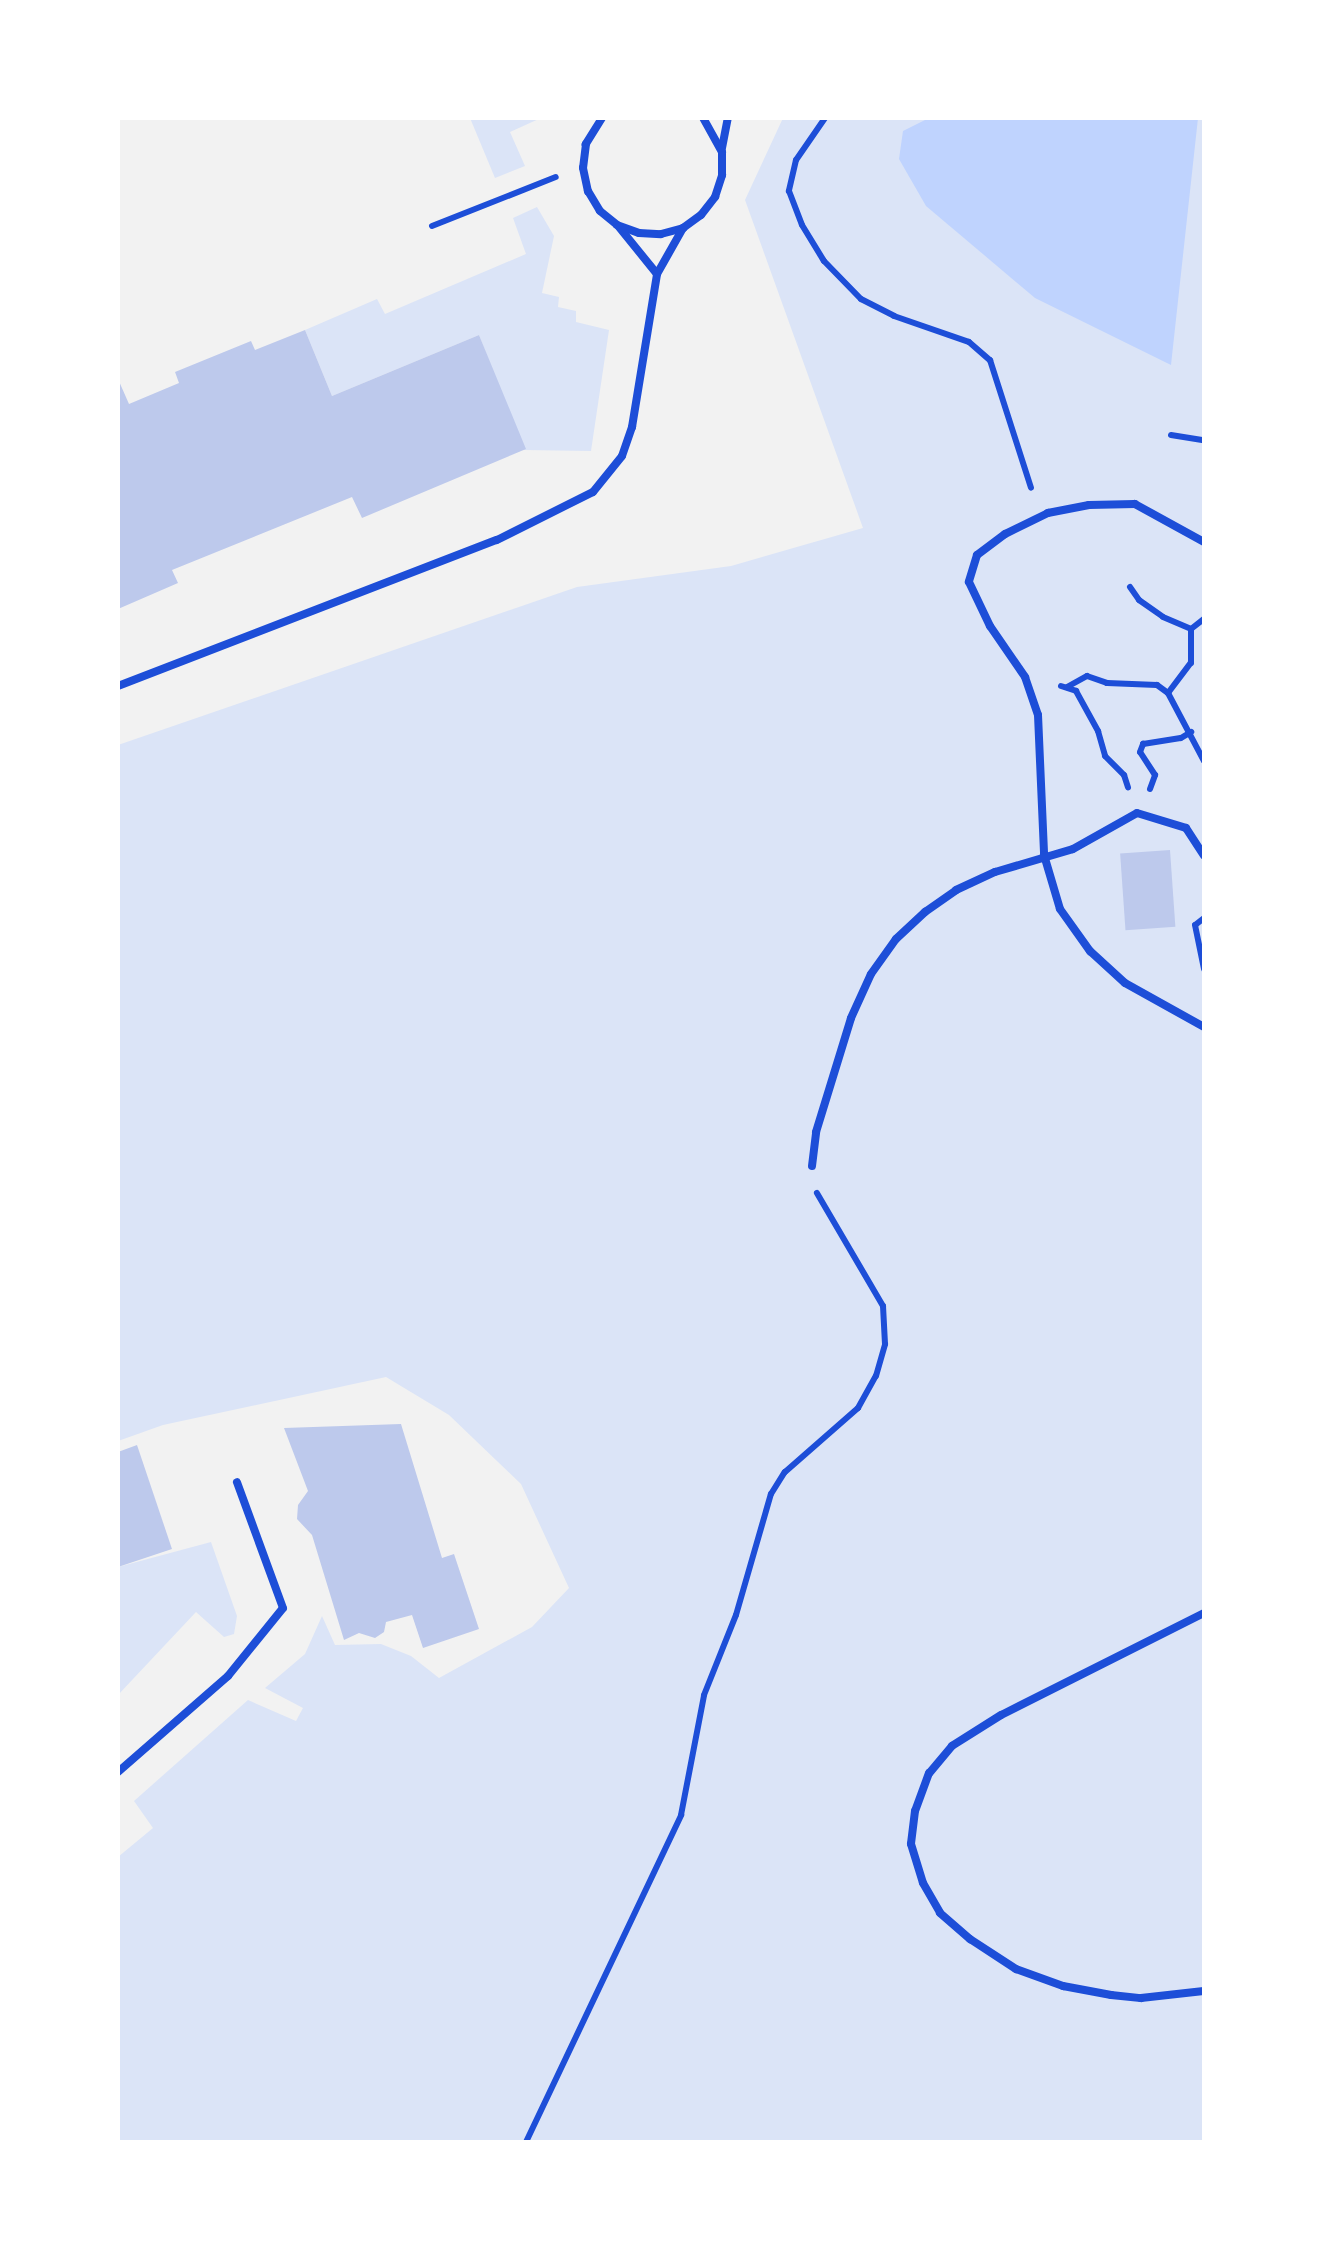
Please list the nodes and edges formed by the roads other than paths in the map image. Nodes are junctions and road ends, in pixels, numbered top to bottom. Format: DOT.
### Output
graph roads {
  1 [pos="602,118"];
  2 [pos="703,118"];
  3 [pos="728,118"];
  4 [pos="722,152"];
  5 [pos="617,225"];
  6 [pos="683,228"];
  7 [pos="658,274"];
  8 [pos="1204,542"];
  9 [pos="118,686"];
  10 [pos="1044,855"];
  11 [pos="1204,856"];
  12 [pos="1204,1026"];
  13 [pos="812,1166"];
  14 [pos="237,1482"];
  15 [pos="1204,1613"];
  16 [pos="118,1772"];
  17 [pos="1204,1991"];
  1 -- 5 [label="lane"];
  2 -- 4 [label="lane"];
  3 -- 4 [label="lane"];
  4 -- 6 [label="lane"];
  5 -- 6 [label="lane"];
  5 -- 7 [label="lane"];
  6 -- 7 [label="lane"];
  7 -- 9 [label="lane"];
  8 -- 10 [label="lane"];
  10 -- 11 [label="lane"];
  10 -- 12 [label="lane"];
  10 -- 13 [label="lane"];
  14 -- 16 [label="lane"];
  15 -- 17 [label="lane"];
}
